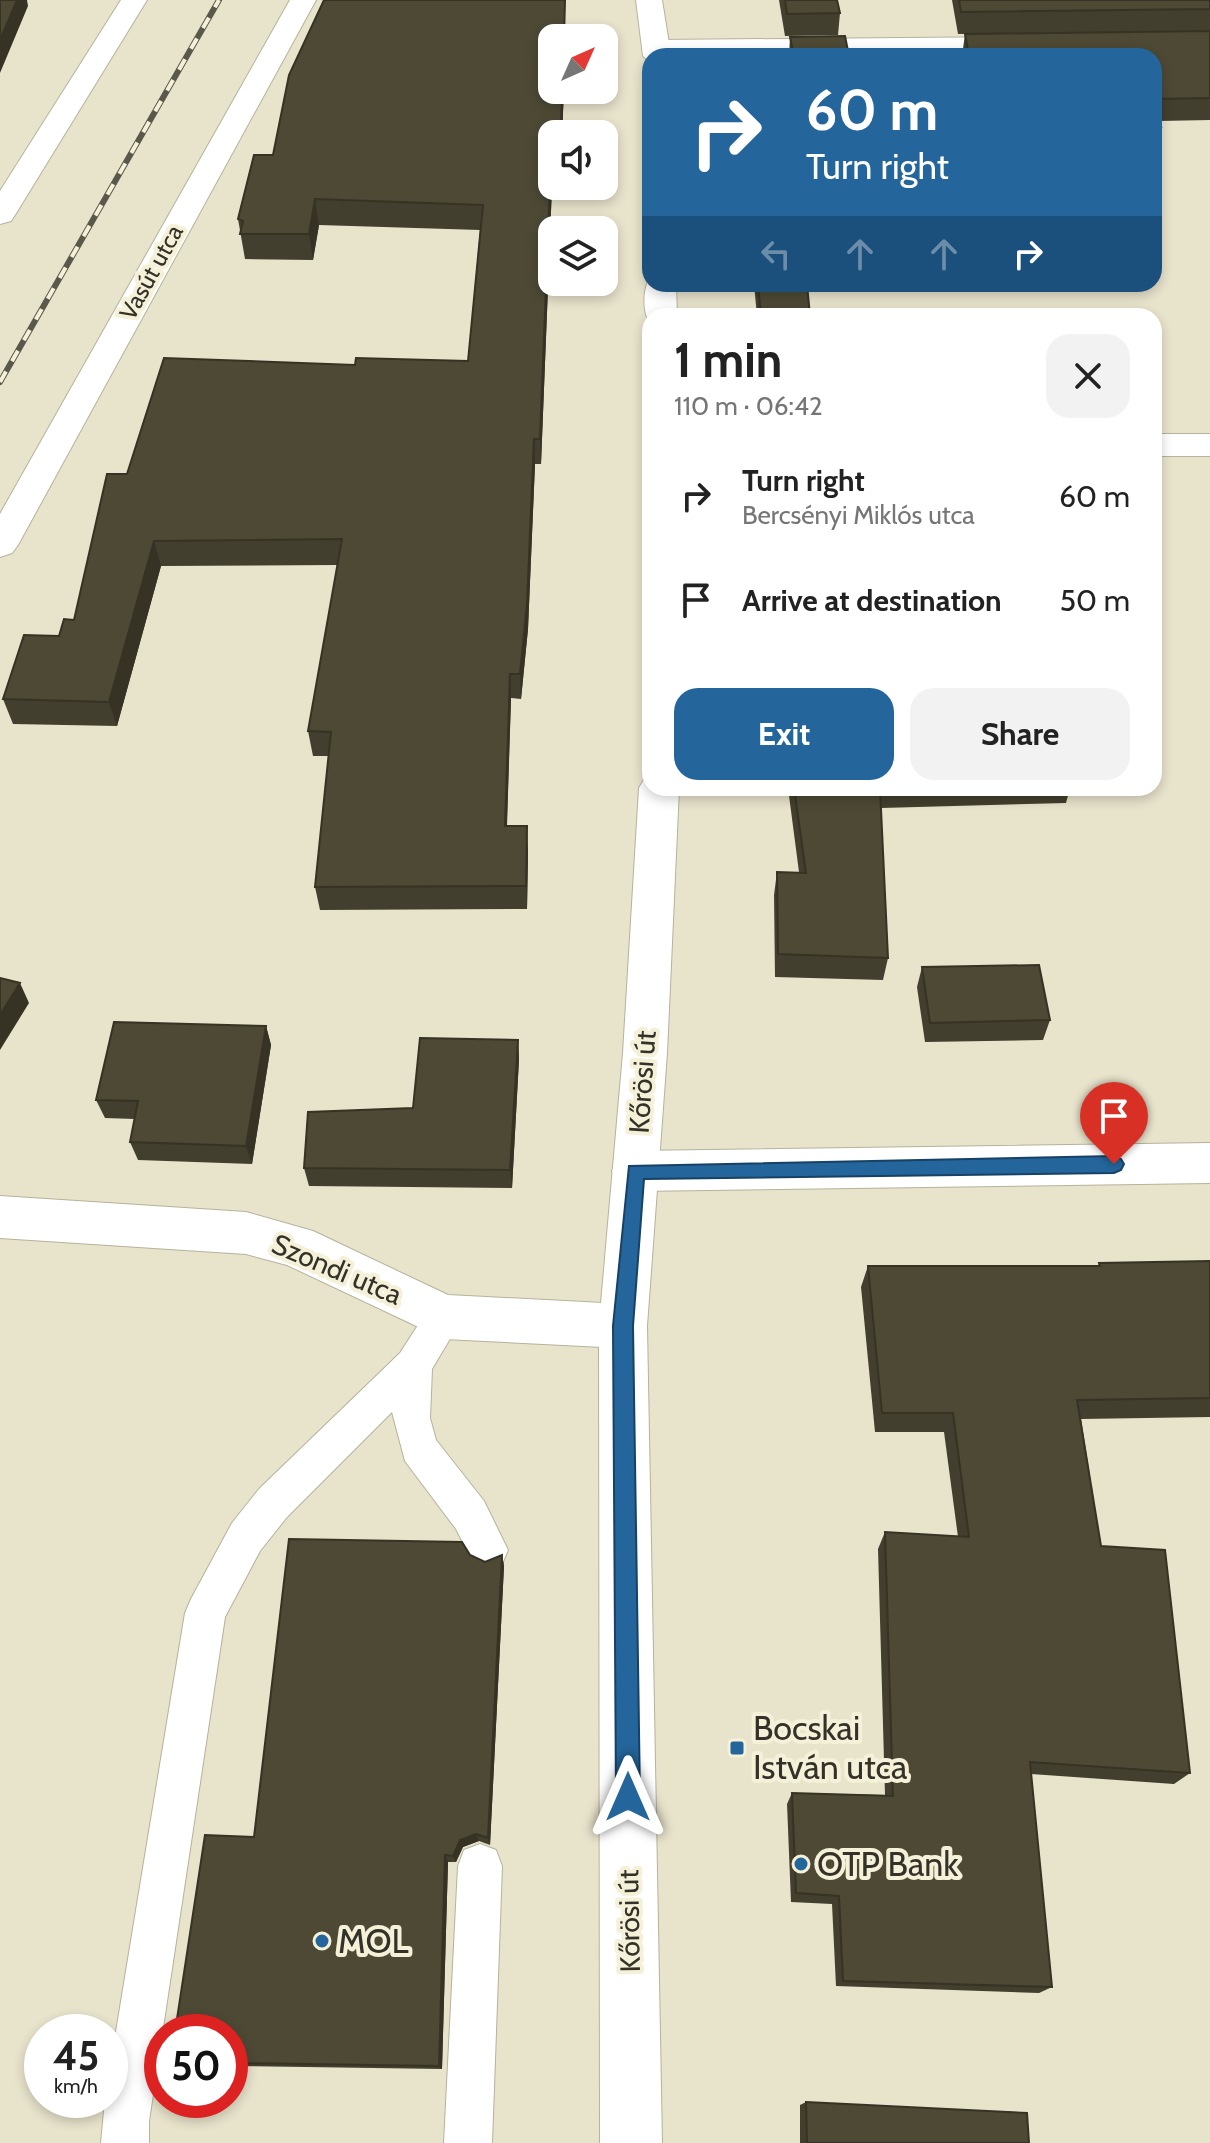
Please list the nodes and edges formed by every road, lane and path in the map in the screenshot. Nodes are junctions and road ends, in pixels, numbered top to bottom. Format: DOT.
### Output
graph roads {
  1 [pos="134,0"];
  2 [pos="303,0"];
  3 [pos="649,0"];
  4 [pos="1050,44"];
  5 [pos="656,48"];
  6 [pos="854,48"];
  7 [pos="0,215"];
  8 [pos="1162,445"];
  9 [pos="1210,445"];
  10 [pos="0,545"];
  11 [pos="658,796"];
  12 [pos="1210,1163"];
  13 [pos="635,1171"];
  14 [pos="0,1217"];
  15 [pos="444,1317"];
  16 [pos="623,1326"];
  17 [pos="413,1365"];
  18 [pos="488,1550"];
  19 [pos="480,1866"];
  20 [pos="125,2143"];
  21 [pos="468,2143"];
  22 [pos="631,2143"];
  1 -- 7 [label="street"];
  2 -- 10 [label="street, Vasút utca"];
  3 -- 5 [label="street"];
  4 -- 6 [label="street"];
  8 -- 9 [label="street"];
  11 -- 13 [label="street, Kőrösi út"];
  12 -- 13 [label="street"];
  13 -- 16 [label="street, Kőrösi út"];
  14 -- 15 [label="street, Szondi utca"];
  15 -- 16 [label="street, Szondi utca"];
  15 -- 17 [label="lane"];
  16 -- 22 [label="street, Kőrösi út"];
  17 -- 18 [label="lane"];
  17 -- 20 [label="lane"];
  19 -- 21 [label="lane"];
}
